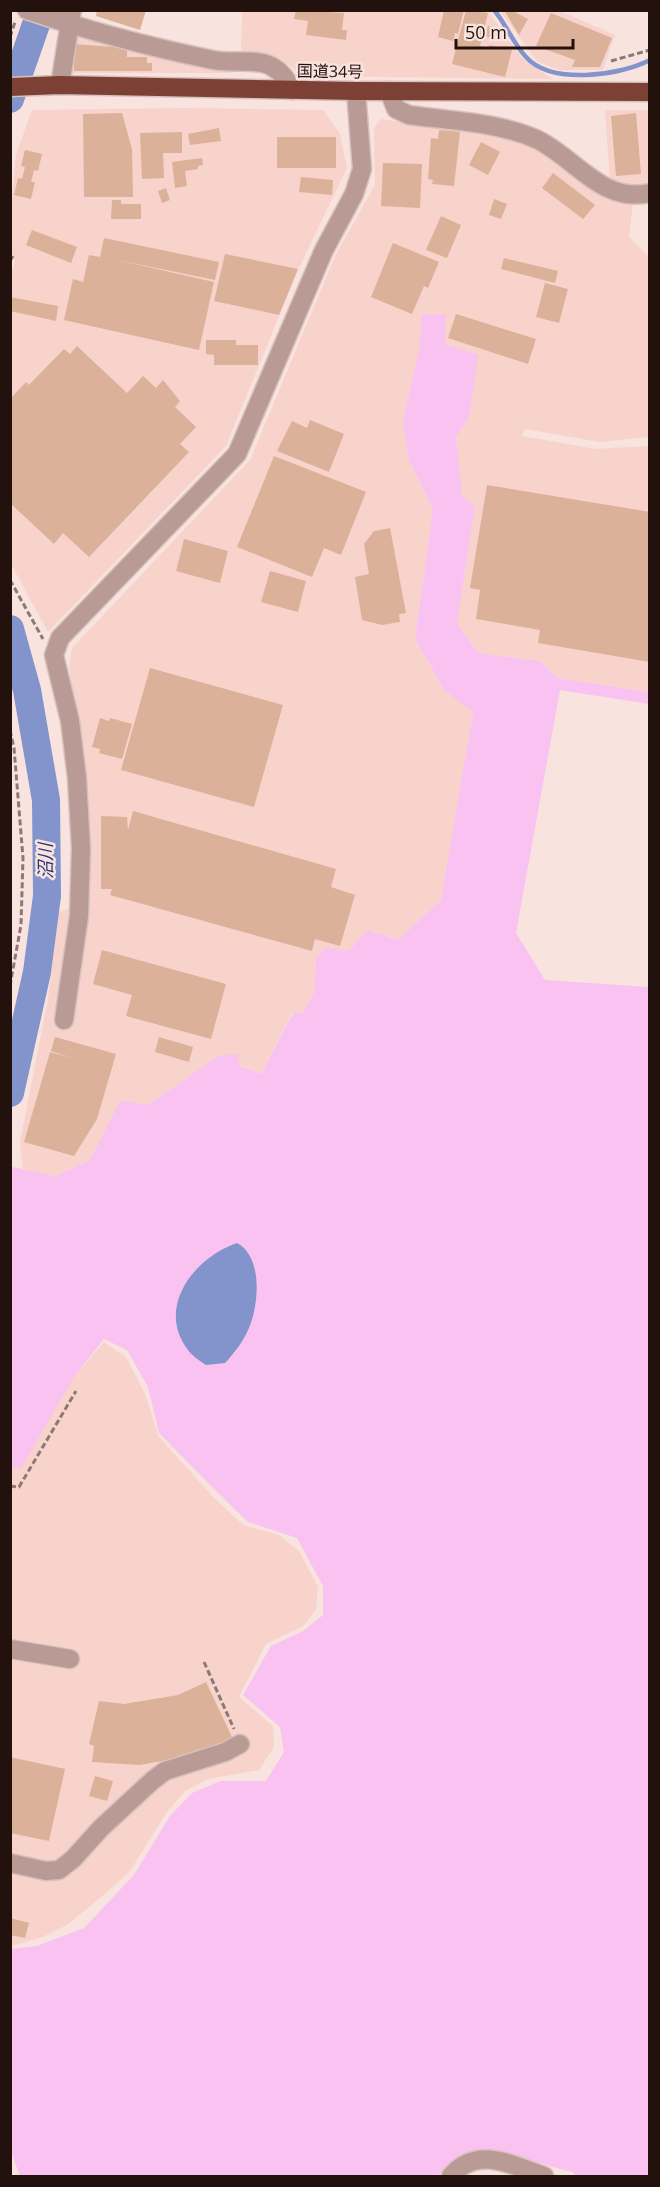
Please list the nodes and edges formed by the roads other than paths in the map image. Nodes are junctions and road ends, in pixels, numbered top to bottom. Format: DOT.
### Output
graph roads {
  1 [pos="21,15"];
  2 [pos="70,17"];
  3 [pos="60,85"];
  4 [pos="10,87"];
  5 [pos="292,90"];
  6 [pos="356,91"];
  7 [pos="388,91"];
  8 [pos="650,92"];
  9 [pos="650,193"];
  10 [pos="64,1020"];
  11 [pos="10,1649"];
  12 [pos="70,1659"];
  13 [pos="240,1744"];
  14 [pos="10,1863"];
  15 [pos="451,2176"];
  16 [pos="544,2176"];
  1 -- 2 [label="street"];
  2 -- 3 [label="street"];
  2 -- 5 [label="street"];
  3 -- 4 [label="highway, 国道34号"];
  3 -- 5 [label="highway, 国道34号"];
  5 -- 6 [label="highway, 国道34号"];
  6 -- 7 [label="highway, 国道34号"];
  6 -- 10 [label="street"];
  7 -- 8 [label="highway, 国道34号"];
  7 -- 9 [label="street"];
  11 -- 12 [label="street"];
  13 -- 14 [label="street"];
  15 -- 16 [label="street"];
}
